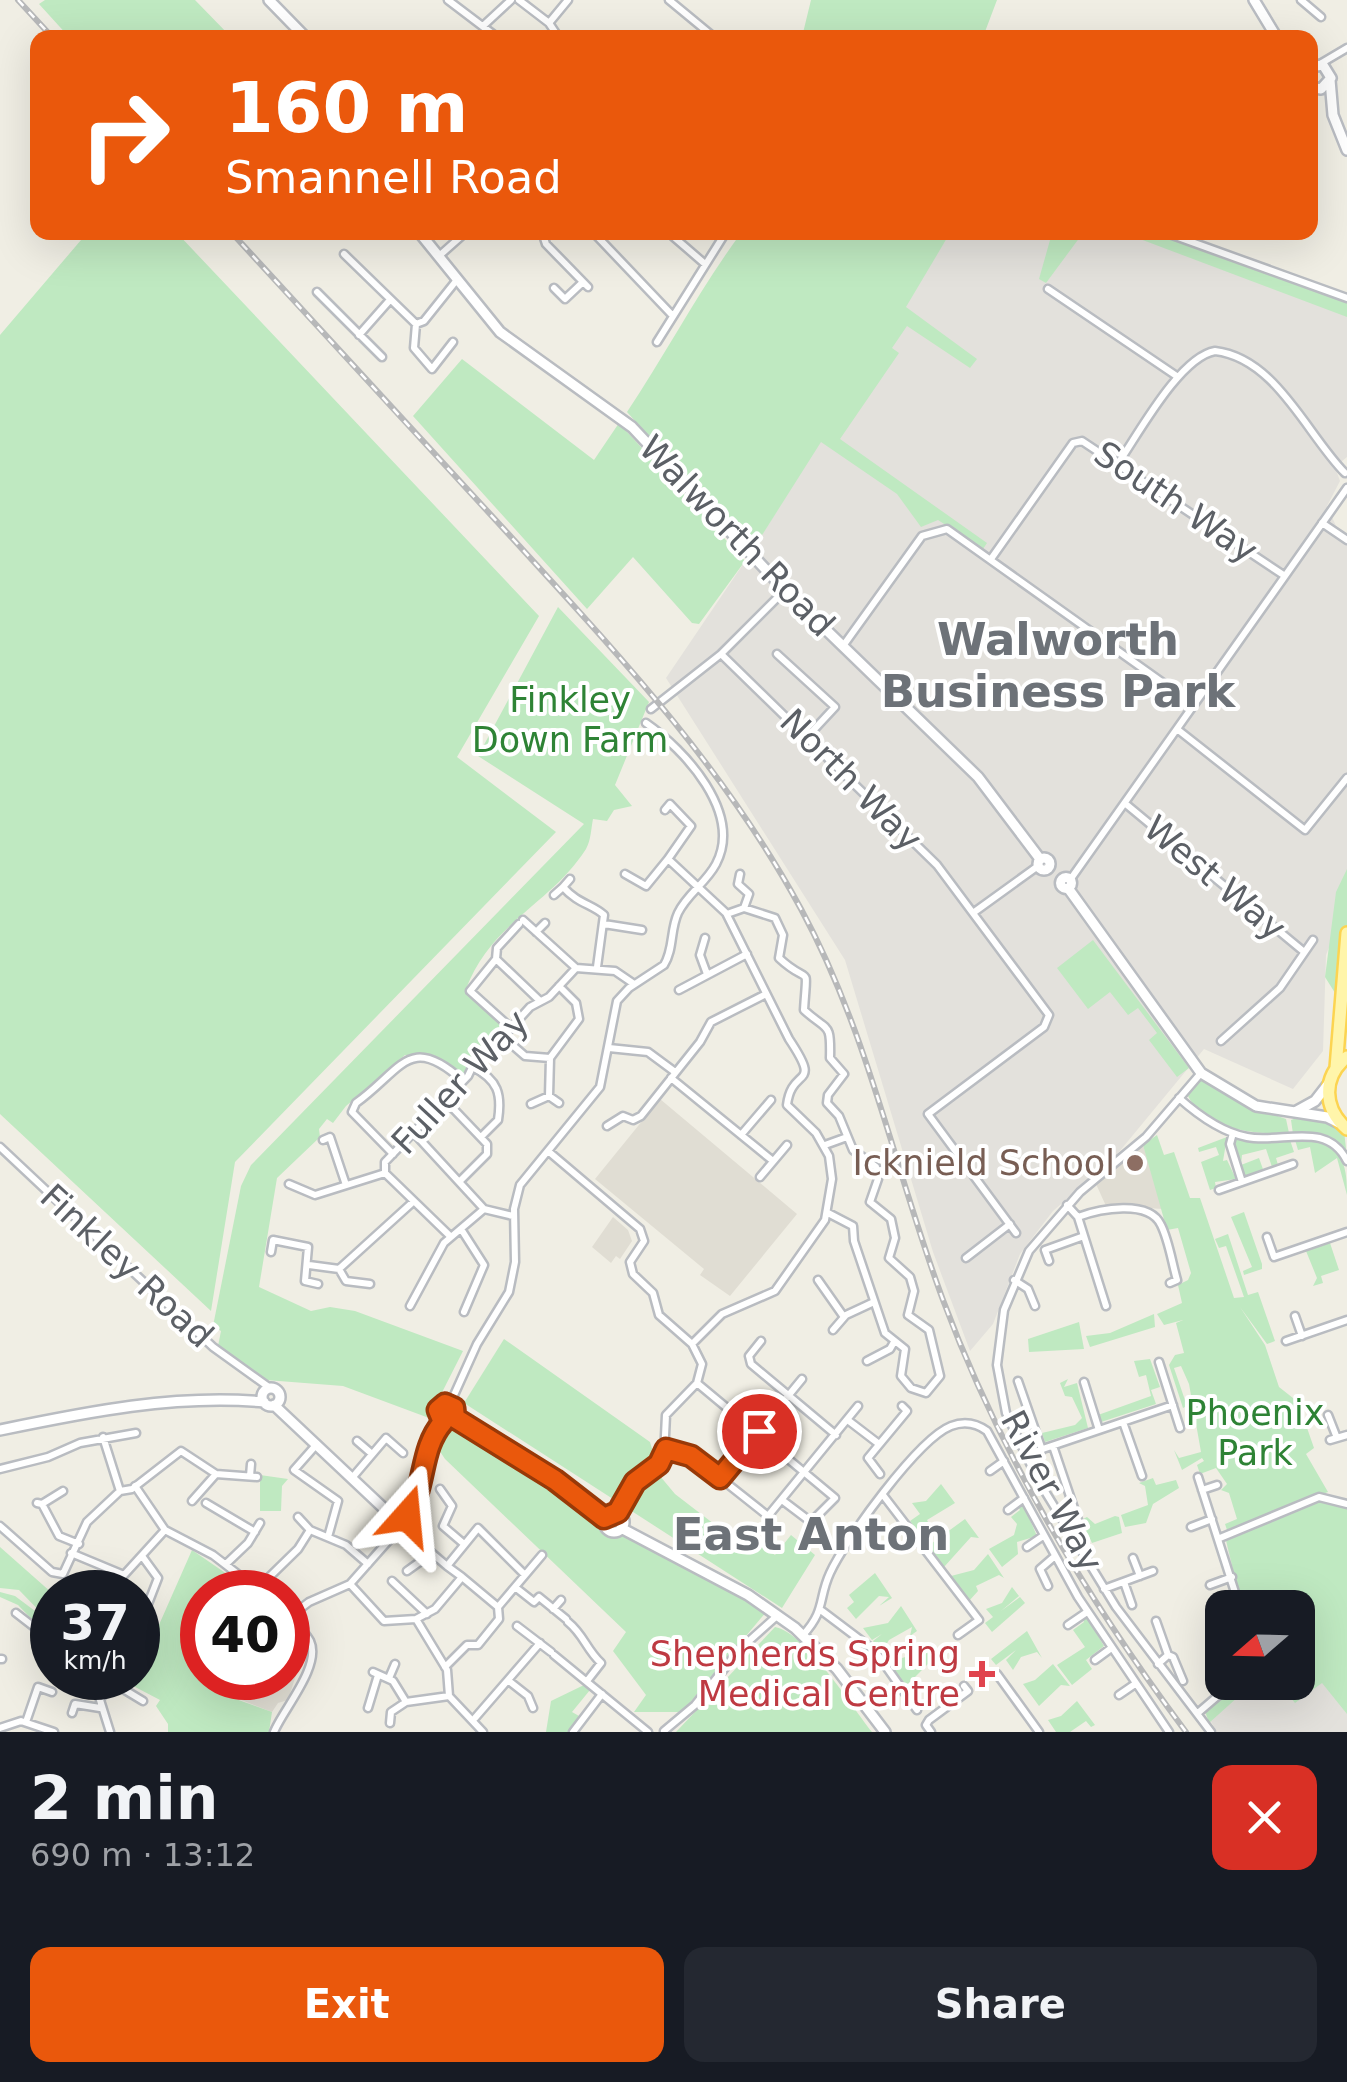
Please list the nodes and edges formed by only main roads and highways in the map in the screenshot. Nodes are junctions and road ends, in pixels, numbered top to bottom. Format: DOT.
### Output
graph roads {
  1 [pos="1347,934"];
  2 [pos="1340,990"];
  3 [pos="1347,1022"];
  4 [pos="1347,1057"];
  5 [pos="1336,1068"];
  6 [pos="1344,1127"];
  1 -- 2 [label="main road"];
  2 -- 3 [label="main road"];
  2 -- 5 [label="main road"];
  4 -- 5 [label="main road"];
  5 -- 6 [label="main road"];
}
